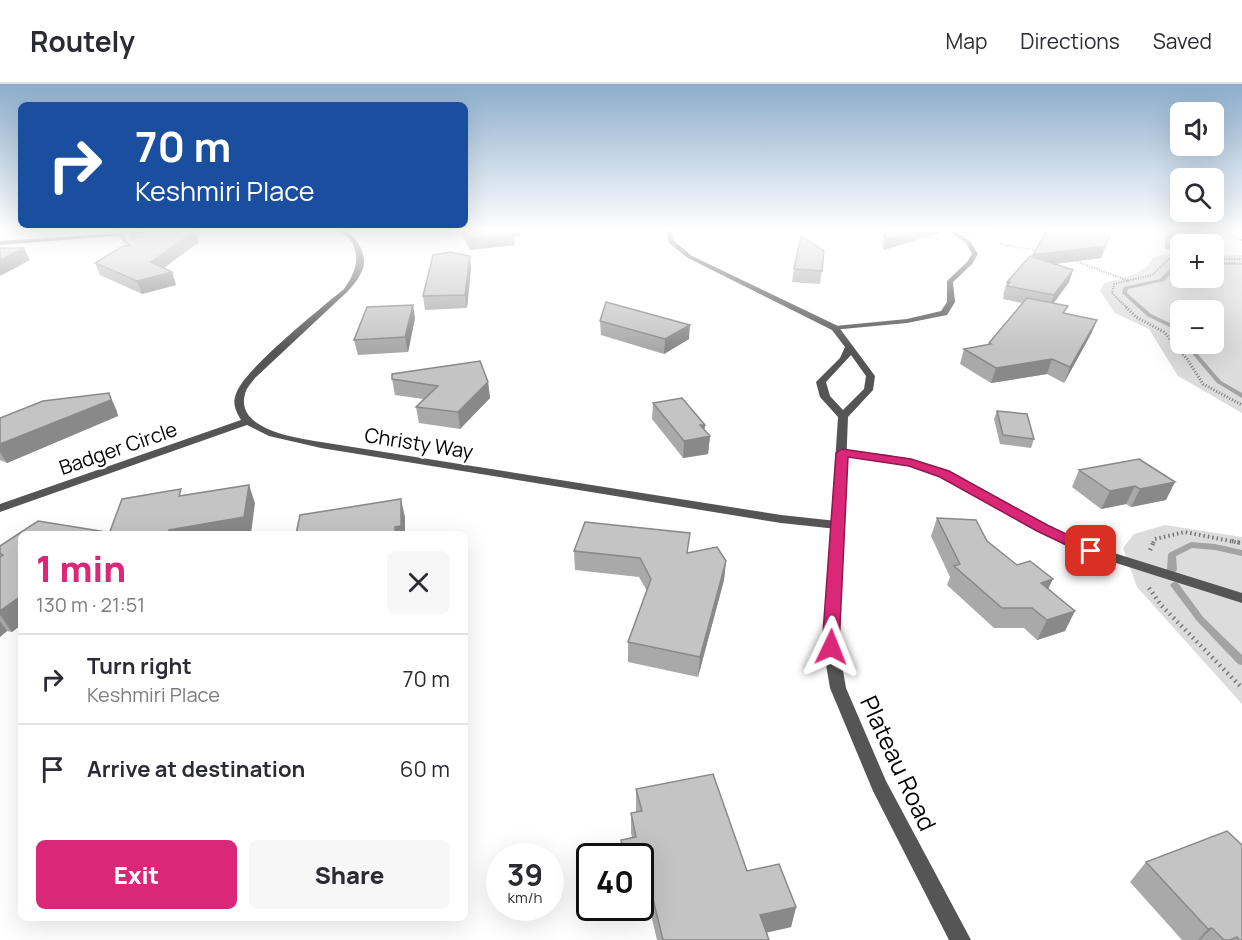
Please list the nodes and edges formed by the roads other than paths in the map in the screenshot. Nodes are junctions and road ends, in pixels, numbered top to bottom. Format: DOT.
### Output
graph roads {
  1 [pos="359,270"];
  2 [pos="716,270"];
  3 [pos="962,270"];
  4 [pos="835,328"];
  5 [pos="849,348"];
  6 [pos="843,416"];
  7 [pos="248,421"];
  8 [pos="842,453"];
  9 [pos="0,508"];
  10 [pos="837,525"];
  11 [pos="1242,597"];
  12 [pos="960,940"];
  1 -- 7 [label="street"];
  2 -- 4 [label="street"];
  3 -- 4 [label="street"];
  4 -- 5 [label="street"];
  5 -- 6 [label="street"];
  5 -- 6 [label="street"];
  6 -- 8 [label="street, Plateau Road"];
  7 -- 9 [label="street, Badger Circle"];
  7 -- 10 [label="street, Christy Way"];
  8 -- 10 [label="street, Plateau Road"];
  8 -- 11 [label="street"];
  10 -- 12 [label="street, Plateau Road"];
}
